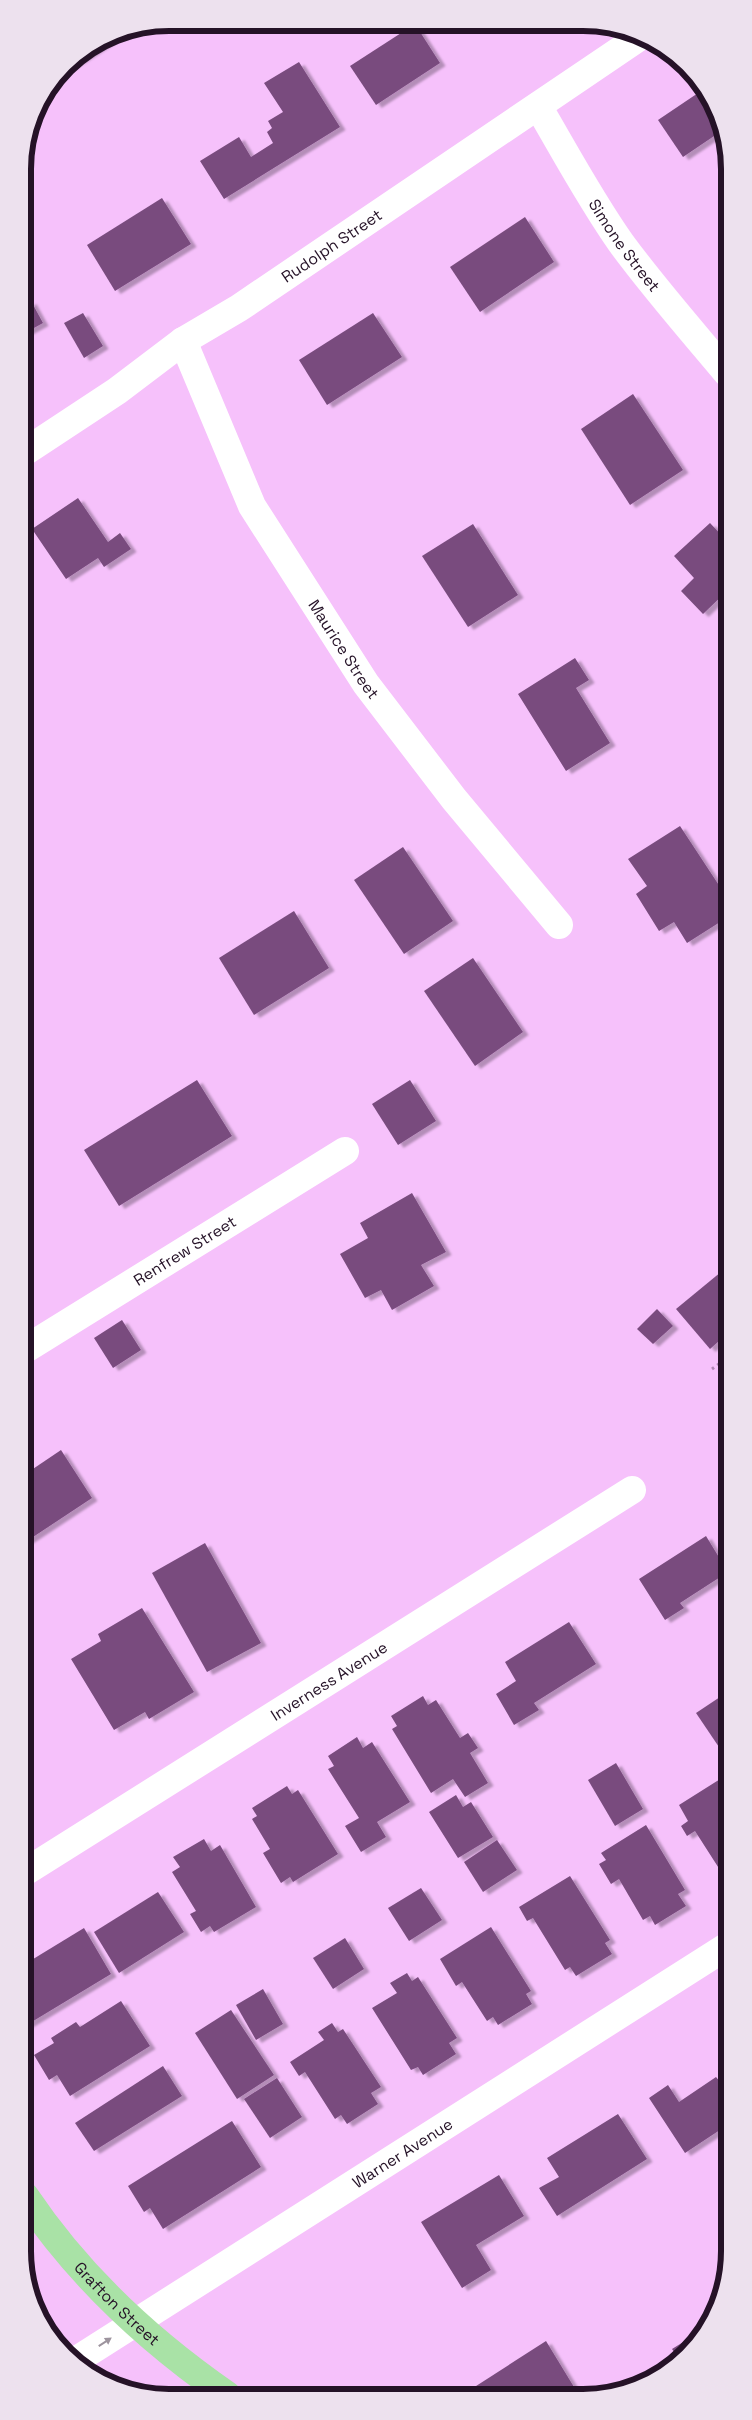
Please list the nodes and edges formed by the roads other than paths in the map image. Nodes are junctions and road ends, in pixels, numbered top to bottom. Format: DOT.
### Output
graph roads {
  1 [pos="633,41"];
  2 [pos="538,106"];
  3 [pos="183,341"];
  4 [pos="721,366"];
  5 [pos="32,447"];
  6 [pos="559,925"];
  7 [pos="345,1151"];
  8 [pos="31,1345"];
  9 [pos="632,1490"];
  10 [pos="31,1868"];
  11 [pos="720,1951"];
  12 [pos="31,2205"];
  13 [pos="134,2322"];
  14 [pos="81,2357"];
  15 [pos="219,2389"];
  1 -- 2 [label="street, Rudolph Street"];
  2 -- 3 [label="street, Rudolph Street"];
  2 -- 4 [label="street, Simone Street"];
  3 -- 5 [label="street, Rudolph Street"];
  3 -- 6 [label="street, Maurice Street"];
  7 -- 8 [label="street, Renfrew Street"];
  9 -- 10 [label="street, Inverness Avenue"];
  11 -- 13 [label="street, Warner Avenue"];
  12 -- 13 [label="highway, Grafton Street"];
  14 -- 13 [label="street, Warner Avenue, one-way"];
  13 -- 15 [label="highway, Grafton Street"];
}
